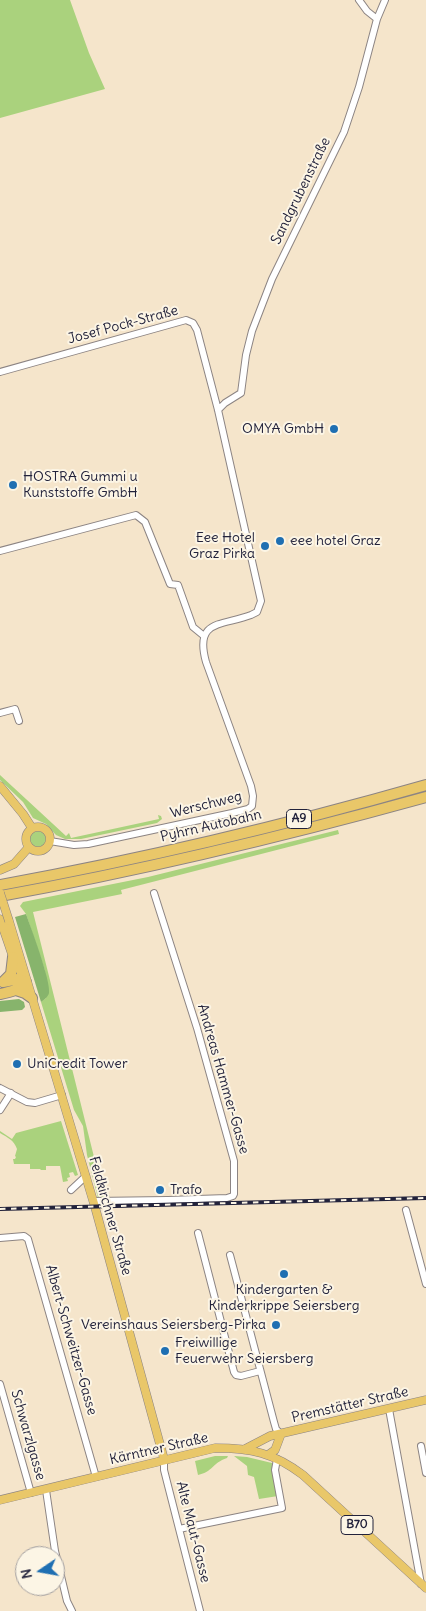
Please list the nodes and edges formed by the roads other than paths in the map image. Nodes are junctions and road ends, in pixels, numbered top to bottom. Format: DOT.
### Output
graph roads {
  1 [pos="359,0"];
  2 [pos="385,0"];
  3 [pos="377,19"];
  4 [pos="0,372"];
  5 [pos="218,410"];
  6 [pos="0,550"];
  7 [pos="204,636"];
  8 [pos="0,713"];
  9 [pos="19,720"];
  10 [pos="426,785"];
  11 [pos="0,786"];
  12 [pos="426,797"];
  13 [pos="32,828"];
  14 [pos="50,841"];
  15 [pos="29,847"];
  16 [pos="0,870"];
  17 [pos="0,885"];
  18 [pos="13,894"];
  19 [pos="154,894"];
  20 [pos="0,895"];
  21 [pos="0,901"];
  22 [pos="3,921"];
  23 [pos="13,957"];
  24 [pos="26,982"];
  25 [pos="2,983"];
  26 [pos="16,990"];
  27 [pos="0,994"];
  28 [pos="32,998"];
  29 [pos="0,1088"];
  30 [pos="11,1094"];
  31 [pos="62,1095"];
  32 [pos="0,1110"];
  33 [pos="86,1176"];
  34 [pos="70,1190"];
  35 [pos="93,1200"];
  36 [pos="406,1210"];
  37 [pos="198,1233"];
  38 [pos="0,1238"];
  39 [pos="230,1255"];
  40 [pos="426,1284"];
  41 [pos="260,1371"];
  42 [pos="0,1384"];
  43 [pos="426,1400"];
  44 [pos="389,1409"];
  45 [pos="270,1436"];
  46 [pos="280,1438"];
  47 [pos="421,1446"];
  48 [pos="245,1449"];
  49 [pos="268,1455"];
  50 [pos="277,1458"];
  51 [pos="164,1459"];
  52 [pos="287,1463"];
  53 [pos="426,1473"];
  54 [pos="96,1477"];
  55 [pos="46,1490"];
  56 [pos="31,1493"];
  57 [pos="0,1500"];
  58 [pos="179,1529"];
  59 [pos="424,1586"];
  60 [pos="72,1611"];
  61 [pos="200,1611"];
  1 -- 3 [label="street"];
  2 -- 3 [label="street, Sandgrubenstraße"];
  3 -- 5 [label="street, Sandgrubenstraße"];
  4 -- 5 [label="street, Josef Pock-Straße"];
  5 -- 7 [label="street, Josef Pock-Straße"];
  6 -- 7 [label="street"];
  7 -- 14 [label="street, Werschweg"];
  8 -- 9 [label="street"];
  10 -- 17 [label="highway, Pyhrn Autobahn / A9"];
  11 -- 13 [label="main road"];
  12 -- 18 [label="highway, Pyhrn Autobahn / A9"];
  13 -- 14 [label="main road"];
  13 -- 15 [label="main road"];
  14 -- 15 [label="main road"];
  15 -- 16 [label="main road"];
  18 -- 20 [label="highway, Pyhrn Autobahn / A9"];
  18 -- 21 [label="highway"];
  19 -- 35 [label="street, Andreas Hammer-Gasse"];
  20 -- 22 [label="main road, Feldkirchner Straße, bridge"];
  22 -- 23 [label="main road, Feldkirchner Straße"];
  22 -- 24 [label="main road, Feldkirchner Straße"];
  23 -- 24 [label="main road, Feldkirchner Straße"];
  23 -- 25 [label="highway"];
  24 -- 25 [label="highway"];
  24 -- 26 [label="highway"];
  24 -- 28 [label="main road, Feldkirchner Straße"];
  26 -- 27 [label="highway"];
  26 -- 28 [label="highway"];
  28 -- 31 [label="main road, Feldkirchner Straße"];
  29 -- 30 [label="street"];
  30 -- 31 [label="street"];
  30 -- 32 [label="street"];
  31 -- 33 [label="main road, Feldkirchner Straße"];
  33 -- 34 [label="street"];
  33 -- 35 [label="main road, Feldkirchner Straße"];
  35 -- 51 [label="main road, Feldkirchner Straße"];
  36 -- 40 [label="street"];
  37 -- 41 [label="street"];
  38 -- 54 [label="street, Albert-Schweitzer-Gasse"];
  39 -- 41 [label="street"];
  41 -- 46 [label="street"];
  42 -- 56 [label="street, Schwarzlgasse"];
  43 -- 44 [label="main road, Premstätter Straße"];
  44 -- 46 [label="main road, Premstätter Straße"];
  44 -- 59 [label="street"];
  45 -- 46 [label="main road, Premstätter Straße"];
  45 -- 48 [label="main road, Premstätter Straße"];
  45 -- 49 [label="main road"];
  46 -- 49 [label="main road"];
  46 -- 52 [label="main road"];
  47 -- 53 [label="street"];
  48 -- 49 [label="main road, Kärntner Straße / B70"];
  48 -- 51 [label="main road, Kärntner Straße / B70"];
  49 -- 50 [label="main road, Kärntner Straße / B70"];
  50 -- 52 [label="main road, Kärntner Straße / B70"];
  50 -- 58 [label="street"];
  51 -- 54 [label="main road, Kärntner Straße / B70"];
  51 -- 58 [label="street, Alte Maut-Gasse"];
  52 -- 59 [label="main road, Kärntner Straße / B70"];
  54 -- 55 [label="main road, Kärntner Straße / B70"];
  55 -- 56 [label="main road, Kärntner Straße / B70"];
  55 -- 60 [label="street"];
  56 -- 57 [label="main road, Kärntner Straße / B70"];
  58 -- 61 [label="street, Alte Maut-Gasse"];
}
